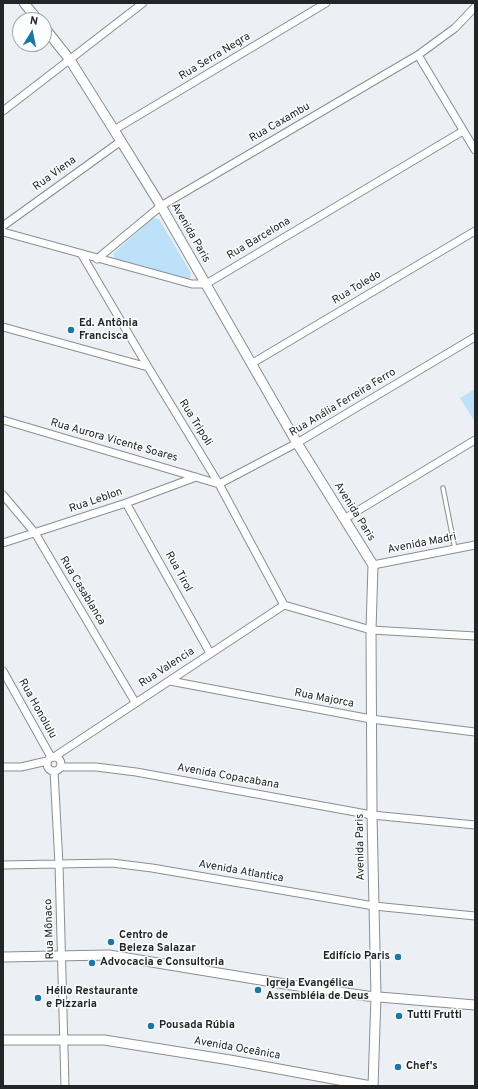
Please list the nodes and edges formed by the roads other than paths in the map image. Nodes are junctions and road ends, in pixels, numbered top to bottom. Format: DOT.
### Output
graph roads {
  1 [pos="24,3"];
  2 [pos="143,3"];
  3 [pos="326,3"];
  4 [pos="475,7"];
  5 [pos="31,12"];
  6 [pos="52,38"];
  7 [pos="418,55"];
  8 [pos="70,60"];
  9 [pos="3,111"];
  10 [pos="114,130"];
  11 [pos="463,131"];
  12 [pos="121,141"];
  13 [pos="475,150"];
  14 [pos="161,206"];
  15 [pos="3,226"];
  16 [pos="475,231"];
  17 [pos="3,232"];
  18 [pos="82,255"];
  19 [pos="97,259"];
  20 [pos="206,284"];
  21 [pos="3,327"];
  22 [pos="475,336"];
  23 [pos="251,364"];
  24 [pos="148,367"];
  25 [pos="3,420"];
  26 [pos="475,440"];
  27 [pos="297,443"];
  28 [pos="196,477"];
  29 [pos="219,484"];
  30 [pos="443,488"];
  31 [pos="3,495"];
  32 [pos="126,503"];
  33 [pos="344,519"];
  34 [pos="35,533"];
  35 [pos="3,543"];
  36 [pos="475,545"];
  37 [pos="456,549"];
  38 [pos="373,566"];
  39 [pos="284,605"];
  40 [pos="371,630"];
  41 [pos="475,636"];
  42 [pos="210,653"];
  43 [pos="3,671"];
  44 [pos="170,681"];
  45 [pos="135,702"];
  46 [pos="371,719"];
  47 [pos="475,732"];
  48 [pos="54,763"];
  49 [pos="3,768"];
  50 [pos="372,815"];
  51 [pos="475,825"];
  52 [pos="59,864"];
  53 [pos="3,865"];
  54 [pos="374,906"];
  55 [pos="475,916"];
  56 [pos="62,956"];
  57 [pos="3,957"];
  58 [pos="376,996"];
  59 [pos="475,1005"];
  60 [pos="64,1038"];
  61 [pos="3,1040"];
  62 [pos="65,1086"];
  63 [pos="372,1086"];
  1 -- 5 [label="street"];
  2 -- 8 [label="street"];
  3 -- 10 [label="street, Rua Serra Negra"];
  4 -- 7 [label="street, Rua Caxambu"];
  6 -- 8 [label="street, Avenida Paris"];
  7 -- 11 [label="street"];
  7 -- 14 [label="street, Rua Caxambu"];
  8 -- 9 [label="street"];
  8 -- 10 [label="street, Avenida Paris"];
  10 -- 12 [label="street, Avenida Paris"];
  11 -- 13 [label="street"];
  11 -- 20 [label="street, Rua Barcelona"];
  12 -- 14 [label="street, Avenida Paris"];
  12 -- 15 [label="street, Rua Viena"];
  14 -- 19 [label="street, Rua Caxambu"];
  14 -- 20 [label="street, Avenida Paris"];
  16 -- 23 [label="street, Rua Toledo"];
  17 -- 18 [label="street"];
  18 -- 19 [label="street"];
  18 -- 24 [label="street, Rua Tripoli"];
  19 -- 20 [label="street"];
  20 -- 23 [label="street, Avenida Paris"];
  21 -- 24 [label="street"];
  22 -- 27 [label="street, Rua Anália Ferreira Ferro"];
  23 -- 27 [label="street, Avenida Paris"];
  24 -- 29 [label="street, Rua Tripoli"];
  25 -- 28 [label="street, Rua Aurora Vicente Soares"];
  26 -- 33 [label="street"];
  27 -- 29 [label="street, Rua Anália Ferreira Ferro"];
  27 -- 33 [label="street, Avenida Paris"];
  28 -- 29 [label="street, Rua Aurora Vicente Soares"];
  28 -- 32 [label="street, Rua Leblon"];
  29 -- 39 [label="street, Rua Tripoli"];
  30 -- 37 [label="lane"];
  31 -- 34 [label="street, Rua Casablanca"];
  32 -- 34 [label="street, Rua Leblon"];
  32 -- 42 [label="street, Rua Tirol"];
  33 -- 38 [label="street, Avenida Paris"];
  34 -- 35 [label="street, Rua Leblon"];
  34 -- 45 [label="street, Rua Casablanca"];
  36 -- 37 [label="street, Avenida Madri"];
  37 -- 38 [label="street, Avenida Madri"];
  38 -- 40 [label="street, Avenida Paris"];
  39 -- 40 [label="street"];
  39 -- 42 [label="street, Rua Valencia"];
  40 -- 41 [label="street"];
  40 -- 46 [label="street, Avenida Paris"];
  42 -- 44 [label="street, Rua Valencia"];
  43 -- 48 [label="street, Rua Honolulu"];
  44 -- 45 [label="street, Rua Valencia"];
  44 -- 46 [label="street, Rua Majorca"];
  45 -- 48 [label="street, Rua Valencia"];
  46 -- 47 [label="street, Rua Majorca"];
  46 -- 50 [label="street, Avenida Paris"];
  48 -- 49 [label="street, Avenida Copacabana"];
  48 -- 50 [label="street, Avenida Copacabana"];
  48 -- 52 [label="street, Rua Mônaco"];
  50 -- 51 [label="street, Avenida Copacabana"];
  50 -- 54 [label="street, Avenida Paris"];
  52 -- 53 [label="street, Avenida Atlantica"];
  52 -- 54 [label="street, Avenida Atlantica"];
  52 -- 56 [label="street, Rua Mônaco"];
  54 -- 55 [label="street, Avenida Atlantica"];
  54 -- 58 [label="street, Avenida Paris"];
  56 -- 57 [label="street"];
  56 -- 58 [label="street"];
  56 -- 60 [label="street, Rua Mônaco"];
  58 -- 59 [label="street"];
  58 -- 63 [label="street, Avenida Paris"];
  60 -- 61 [label="street, Avenida Oceânica"];
  60 -- 62 [label="street, Rua Mônaco"];
  60 -- 63 [label="street, Avenida Oceânica"];
}
